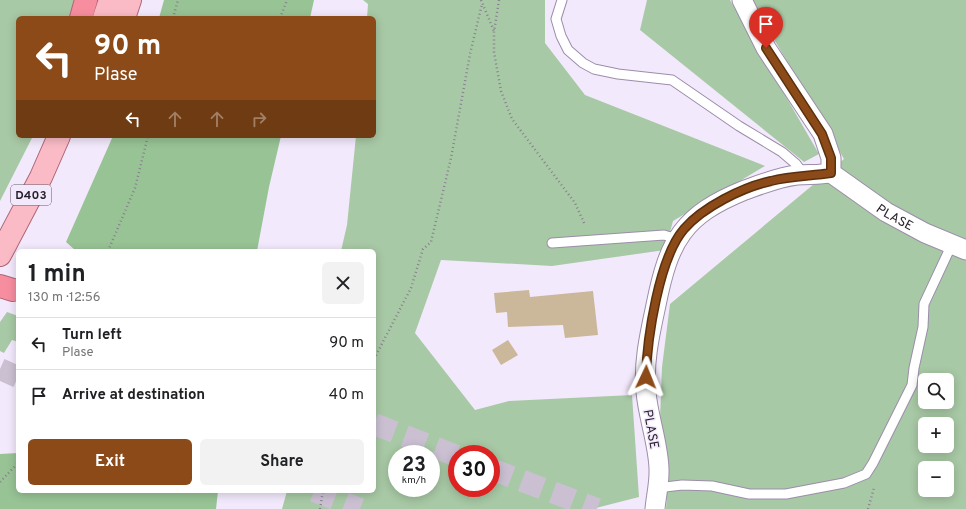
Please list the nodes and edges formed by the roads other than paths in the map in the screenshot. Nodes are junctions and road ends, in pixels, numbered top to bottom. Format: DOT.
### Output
graph roads {
  1 [pos="86,0"];
  2 [pos="110,0"];
  3 [pos="130,0"];
  4 [pos="562,0"];
  5 [pos="742,0"];
  6 [pos="82,16"];
  7 [pos="105,16"];
  8 [pos="125,16"];
  9 [pos="58,138"];
  10 [pos="831,173"];
  11 [pos="804,175"];
  12 [pos="677,239"];
  13 [pos="552,243"];
  14 [pos="959,247"];
  15 [pos="1,254"];
  16 [pos="657,488"];
  17 [pos="655,509"];
  1 -- 6 [label="highway"];
  2 -- 7 [label="main road"];
  3 -- 8 [label="main road"];
  4 -- 11 [label="lane"];
  5 -- 10 [label="street"];
  9 -- 15 [label="main road, D403"];
  10 -- 11 [label="street, PLASE"];
  10 -- 14 [label="street, PLASE"];
  11 -- 12 [label="street, PLASE"];
  12 -- 13 [label="lane"];
  12 -- 16 [label="street, PLASE"];
  14 -- 16 [label="lane"];
  16 -- 17 [label="street, PLASE"];
}
